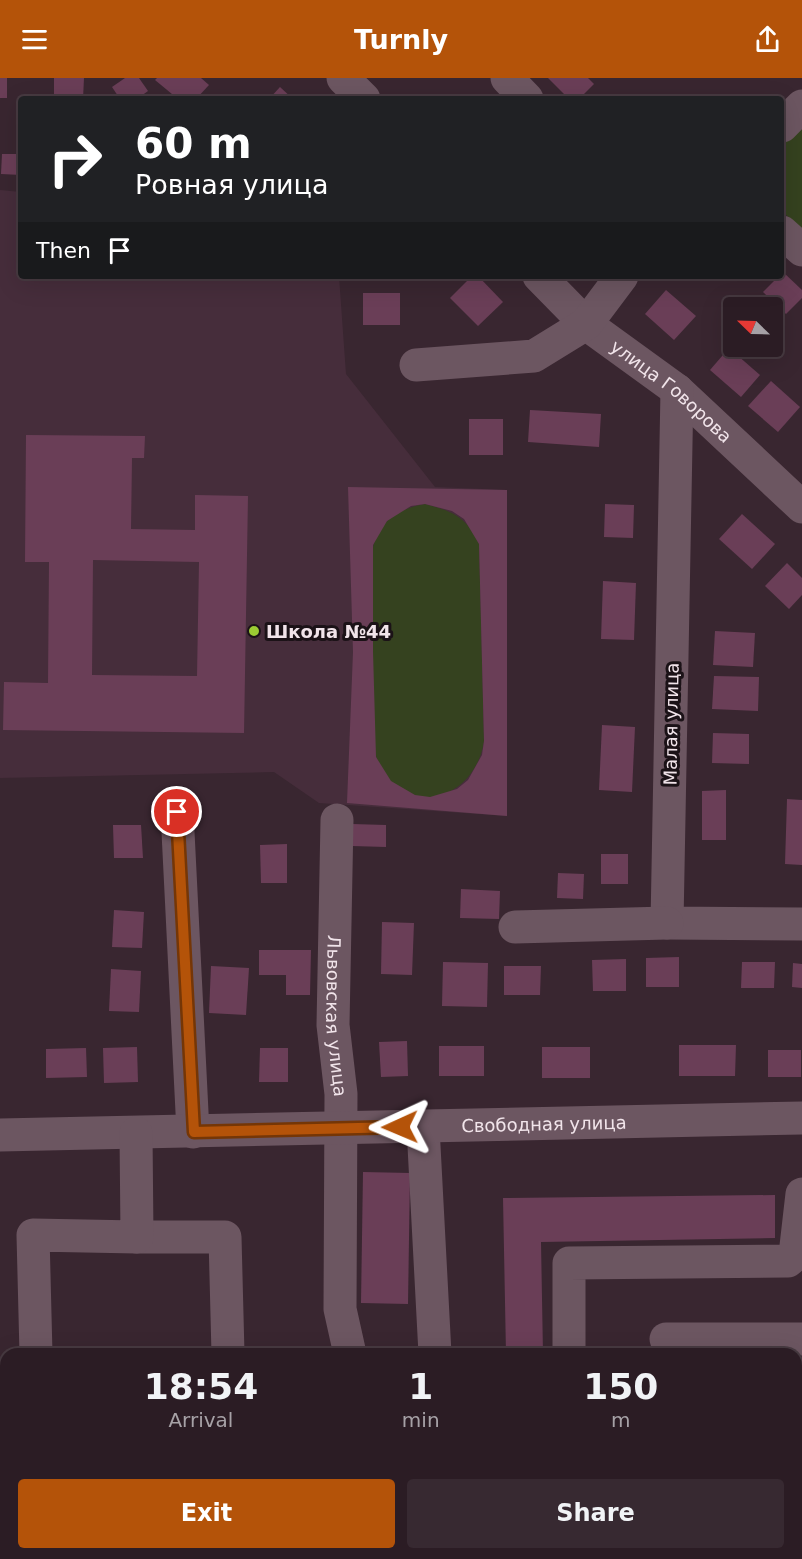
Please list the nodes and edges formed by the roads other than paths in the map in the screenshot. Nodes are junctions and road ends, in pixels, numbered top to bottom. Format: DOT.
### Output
graph roads {
  1 [pos="507,78"];
  2 [pos="524,96"];
  3 [pos="802,106"];
  4 [pos="784,124"];
  5 [pos="784,234"];
  6 [pos="802,250"];
  7 [pos="542,279"];
  8 [pos="620,279"];
  9 [pos="586,324"];
  10 [pos="416,365"];
  11 [pos="677,390"];
  12 [pos="802,507"];
  13 [pos="177,812"];
  14 [pos="337,820"];
  15 [pos="667,923"];
  16 [pos="802,924"];
  17 [pos="515,927"];
  18 [pos="802,1118"];
  19 [pos="423,1127"];
  20 [pos="338,1129"];
  21 [pos="194,1132"];
  22 [pos="136,1133"];
  23 [pos="0,1135"];
  24 [pos="802,1194"];
  25 [pos="137,1237"];
  26 [pos="666,1339"];
  27 [pos="802,1339"];
  28 [pos="36,1348"];
  29 [pos="228,1348"];
  30 [pos="349,1348"];
  31 [pos="435,1348"];
  32 [pos="569,1348"];
  1 -- 2 [label="street"];
  3 -- 4 [label="street"];
  5 -- 6 [label="street"];
  7 -- 9 [label="street, улица Говорова"];
  8 -- 9 [label="street"];
  9 -- 10 [label="street"];
  9 -- 11 [label="street, улица Говорова"];
  11 -- 12 [label="street, улица Говорова"];
  11 -- 15 [label="street, Малая улица"];
  13 -- 21 [label="street"];
  14 -- 20 [label="street, Львовская улица"];
  15 -- 16 [label="street"];
  15 -- 17 [label="street"];
  18 -- 19 [label="street, Свободная улица"];
  19 -- 20 [label="street, Свободная улица"];
  19 -- 31 [label="street"];
  20 -- 21 [label="street, Свободная улица"];
  20 -- 30 [label="street, Львовская улица"];
  21 -- 22 [label="street, Свободная улица"];
  22 -- 23 [label="street, Свободная улица"];
  22 -- 25 [label="street"];
  24 -- 32 [label="street"];
  25 -- 28 [label="street"];
  25 -- 29 [label="street"];
  26 -- 27 [label="street"];
}
